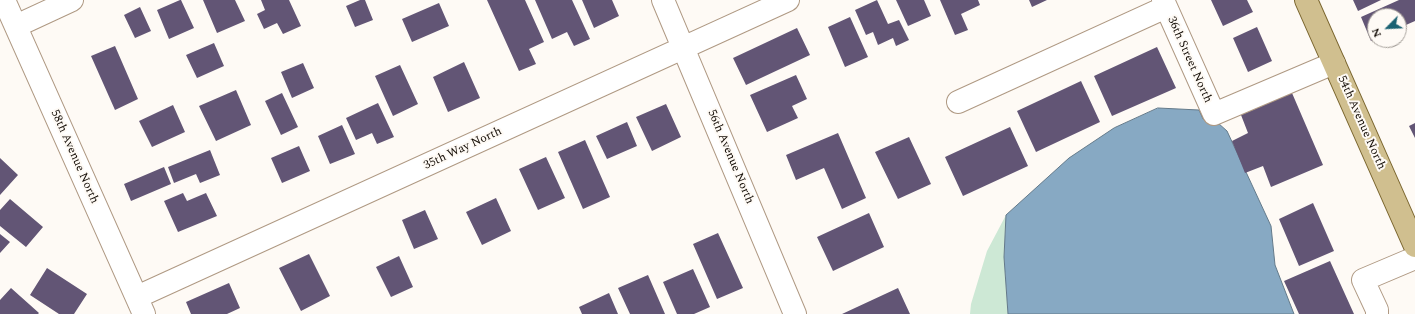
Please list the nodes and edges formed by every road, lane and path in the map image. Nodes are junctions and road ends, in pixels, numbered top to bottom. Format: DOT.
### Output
graph roads {
  1 [pos="4,0"];
  2 [pos="72,0"];
  3 [pos="663,0"];
  4 [pos="788,0"];
  5 [pos="1306,0"];
  6 [pos="1164,3"];
  7 [pos="16,26"];
  8 [pos="684,48"];
  9 [pos="1334,63"];
  10 [pos="958,102"];
  11 [pos="1415,246"];
  12 [pos="1415,258"];
  13 [pos="141,306"];
  14 [pos="796,314"];
  15 [pos="1377,314"];
  1 -- 7 [label="street, 58th Avenue North"];
  2 -- 7 [label="street"];
  3 -- 8 [label="street, 56th Avenue North"];
  4 -- 8 [label="street, 35th Way North"];
  5 -- 9 [label="main road, 54th Avenue North"];
  6 -- 9 [label="street, 36th Street North"];
  6 -- 10 [label="street, 36th Street North"];
  7 -- 13 [label="street, 58th Avenue North"];
  8 -- 13 [label="street, 35th Way North"];
  8 -- 14 [label="street, 56th Avenue North"];
  9 -- 11 [label="main road, 54th Avenue North"];
  12 -- 15 [label="street"];
}
